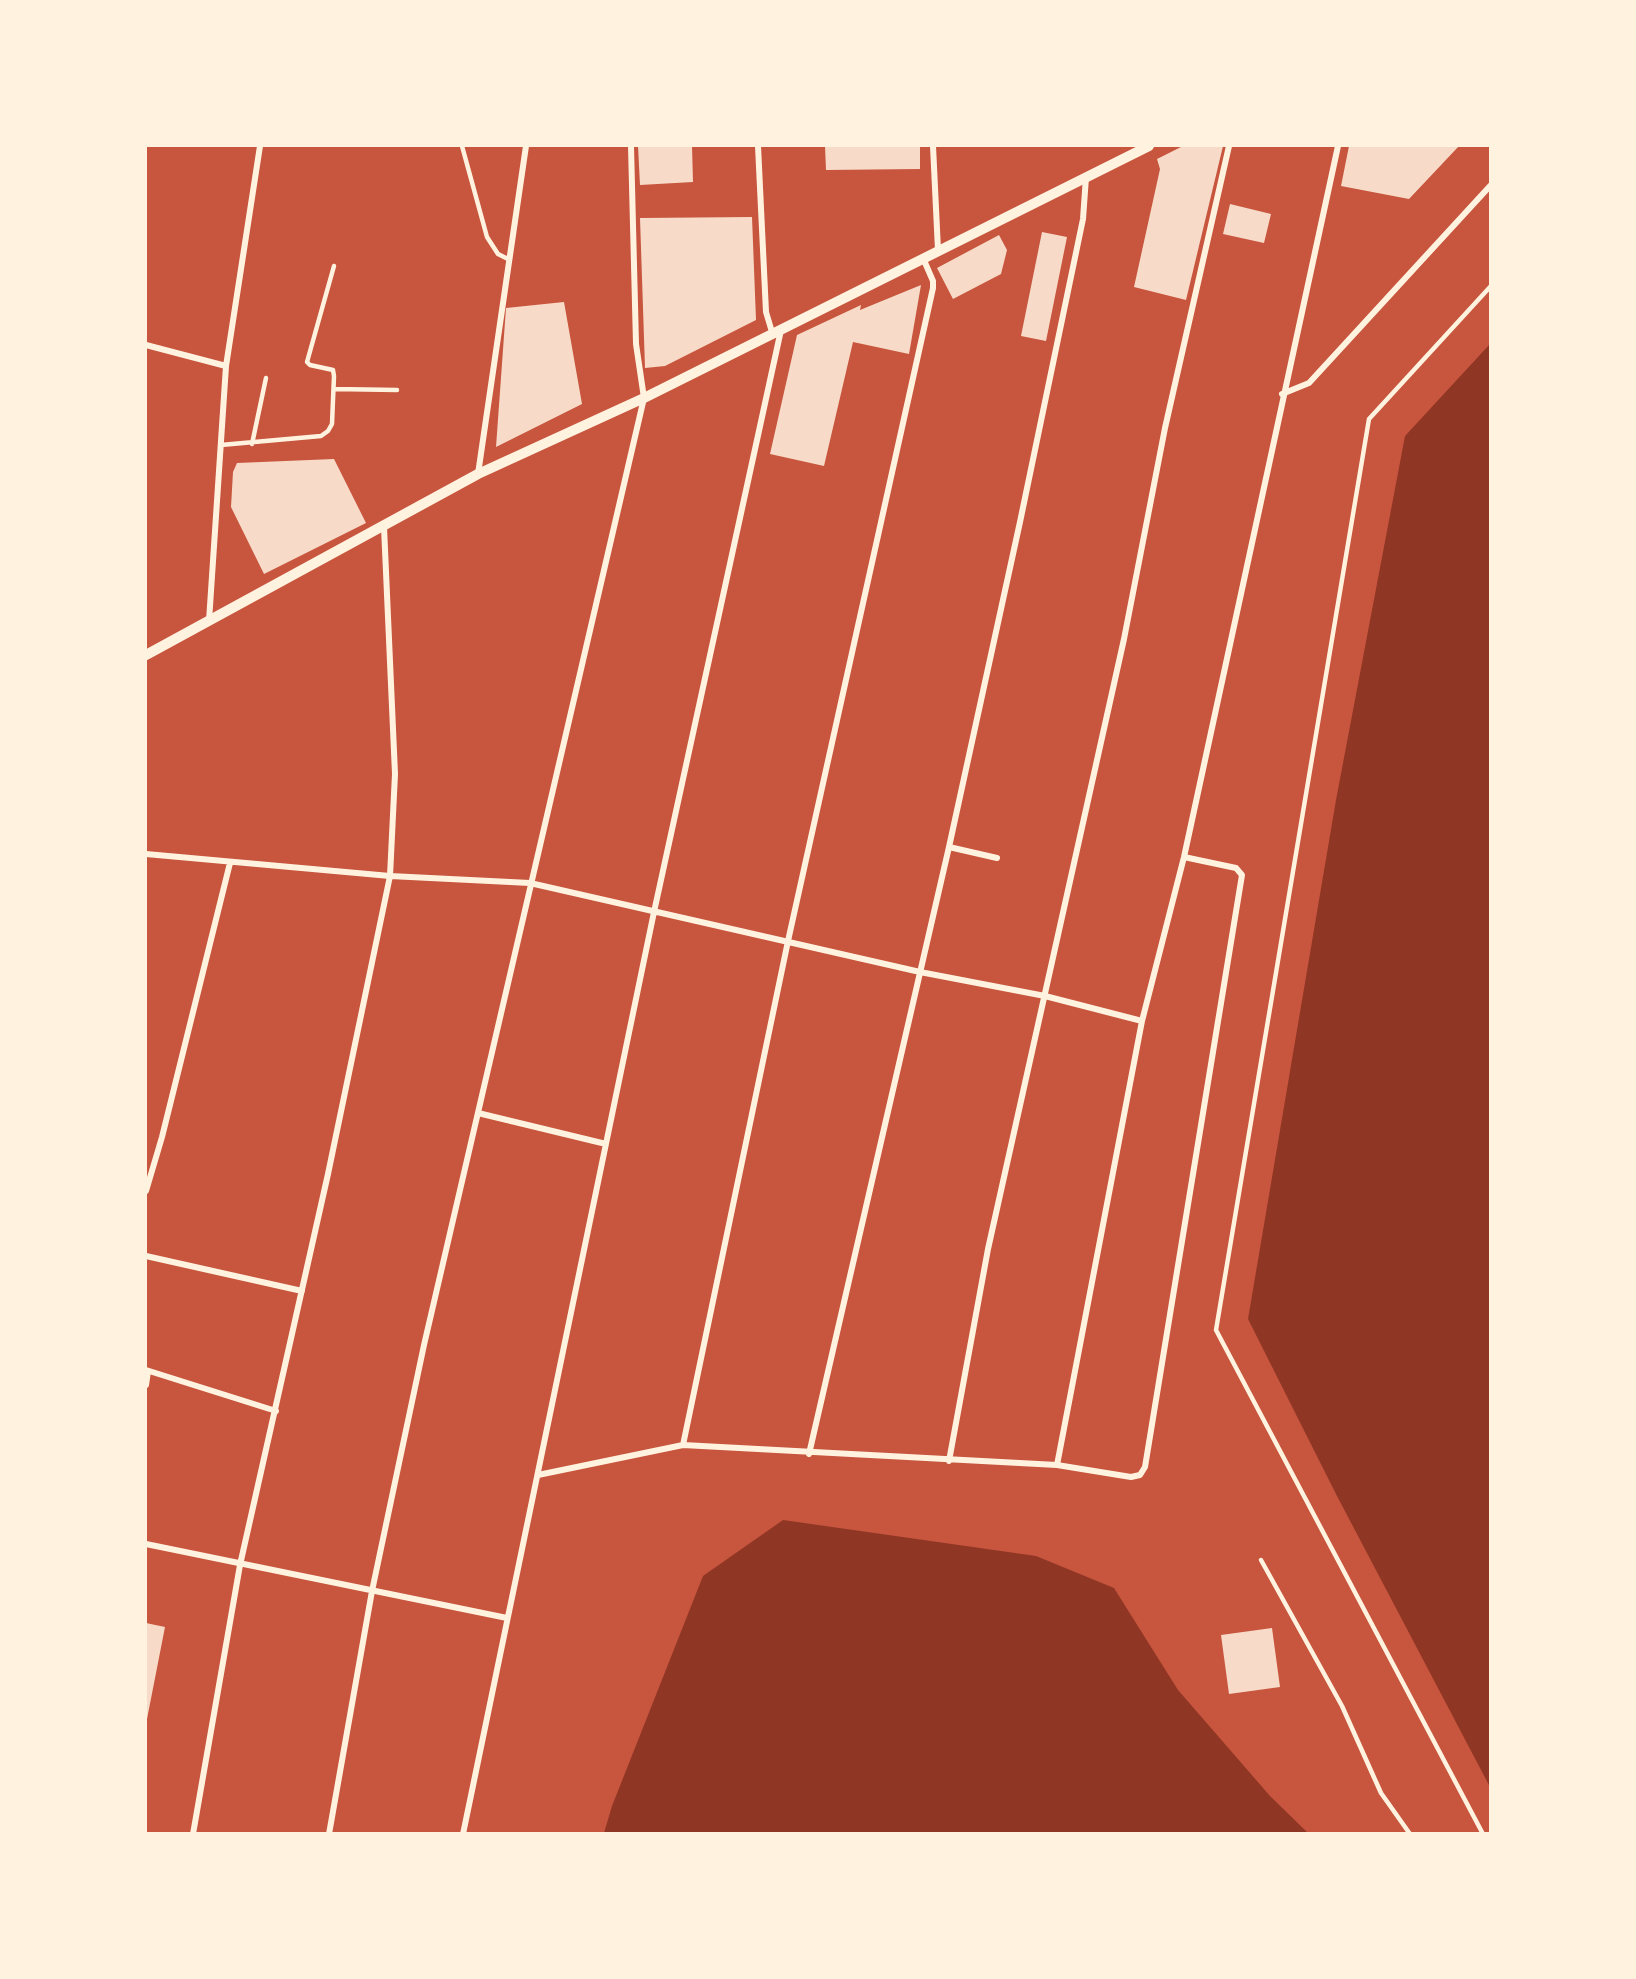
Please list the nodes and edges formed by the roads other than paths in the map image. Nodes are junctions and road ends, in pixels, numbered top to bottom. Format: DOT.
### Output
graph roads {
  1 [pos="260,146"];
  2 [pos="462,146"];
  3 [pos="526,146"];
  4 [pos="631,146"];
  5 [pos="758,146"];
  6 [pos="933,146"];
  7 [pos="1149,146"];
  8 [pos="1229,146"];
  9 [pos="1338,146"];
  10 [pos="1086,176"];
  11 [pos="1491,186"];
  12 [pos="938,250"];
  13 [pos="923,258"];
  14 [pos="508,259"];
  15 [pos="334,266"];
  16 [pos="1491,287"];
  17 [pos="777,329"];
  18 [pos="146,345"];
  19 [pos="226,366"];
  20 [pos="266,378"];
  21 [pos="334,390"];
  22 [pos="397,390"];
  23 [pos="1282,394"];
  24 [pos="644,398"];
  25 [pos="252,444"];
  26 [pos="221,445"];
  27 [pos="478,474"];
  28 [pos="384,527"];
  29 [pos="209,621"];
  30 [pos="146,655"];
  31 [pos="949,847"];
  32 [pos="146,854"];
  33 [pos="1184,857"];
  34 [pos="997,858"];
  35 [pos="230,862"];
  36 [pos="390,876"];
  37 [pos="530,883"];
  38 [pos="654,912"];
  39 [pos="788,941"];
  40 [pos="920,972"];
  41 [pos="1045,996"];
  42 [pos="1142,1022"];
  43 [pos="478,1113"];
  44 [pos="606,1144"];
  45 [pos="146,1191"];
  46 [pos="146,1256"];
  47 [pos="302,1291"];
  48 [pos="147,1371"];
  49 [pos="146,1385"];
  50 [pos="276,1411"];
  51 [pos="683,1445"];
  52 [pos="809,1454"];
  53 [pos="949,1461"];
  54 [pos="1057,1466"];
  55 [pos="538,1475"];
  56 [pos="146,1544"];
  57 [pos="1261,1560"];
  58 [pos="240,1565"];
  59 [pos="372,1591"];
  60 [pos="507,1618"];
  61 [pos="193,1833"];
  62 [pos="329,1833"];
  63 [pos="463,1833"];
  64 [pos="1410,1833"];
  65 [pos="1483,1833"];
  1 -- 19 [label="street"];
  2 -- 14 [label="lane"];
  3 -- 14 [label="street"];
  4 -- 24 [label="street"];
  5 -- 17 [label="street"];
  6 -- 12 [label="street"];
  7 -- 10 [label="street"];
  8 -- 41 [label="street"];
  9 -- 23 [label="street"];
  10 -- 12 [label="street"];
  10 -- 31 [label="street"];
  11 -- 23 [label="street"];
  12 -- 13 [label="street"];
  13 -- 17 [label="street"];
  13 -- 39 [label="street"];
  14 -- 27 [label="street"];
  15 -- 21 [label="lane"];
  16 -- 65 [label="lane"];
  17 -- 24 [label="street"];
  17 -- 38 [label="street"];
  18 -- 19 [label="street"];
  19 -- 26 [label="street"];
  20 -- 25 [label="lane"];
  21 -- 22 [label="lane"];
  21 -- 25 [label="lane"];
  23 -- 33 [label="street"];
  24 -- 27 [label="street"];
  24 -- 37 [label="street"];
  25 -- 26 [label="lane"];
  26 -- 29 [label="street"];
  27 -- 28 [label="street"];
  28 -- 29 [label="street"];
  28 -- 36 [label="street"];
  29 -- 30 [label="street"];
  31 -- 34 [label="street"];
  31 -- 40 [label="street"];
  32 -- 35 [label="street"];
  33 -- 42 [label="street"];
  33 -- 54 [label="street"];
  35 -- 36 [label="street"];
  35 -- 45 [label="street"];
  36 -- 37 [label="street"];
  36 -- 47 [label="street"];
  37 -- 38 [label="street"];
  37 -- 43 [label="street"];
  38 -- 39 [label="street"];
  38 -- 44 [label="street"];
  39 -- 40 [label="street"];
  39 -- 51 [label="street"];
  40 -- 41 [label="street"];
  40 -- 52 [label="street"];
  41 -- 42 [label="street"];
  41 -- 53 [label="street"];
  42 -- 54 [label="street"];
  43 -- 44 [label="street"];
  43 -- 59 [label="street"];
  44 -- 55 [label="street"];
  46 -- 47 [label="street"];
  47 -- 50 [label="street"];
  48 -- 49 [label="street"];
  48 -- 50 [label="street"];
  50 -- 58 [label="street"];
  51 -- 52 [label="street"];
  51 -- 55 [label="street"];
  52 -- 53 [label="street"];
  53 -- 54 [label="street"];
  55 -- 60 [label="street"];
  56 -- 58 [label="street"];
  57 -- 64 [label="lane"];
  58 -- 59 [label="street"];
  58 -- 61 [label="street"];
  59 -- 60 [label="street"];
  59 -- 62 [label="street"];
  60 -- 63 [label="street"];
}
